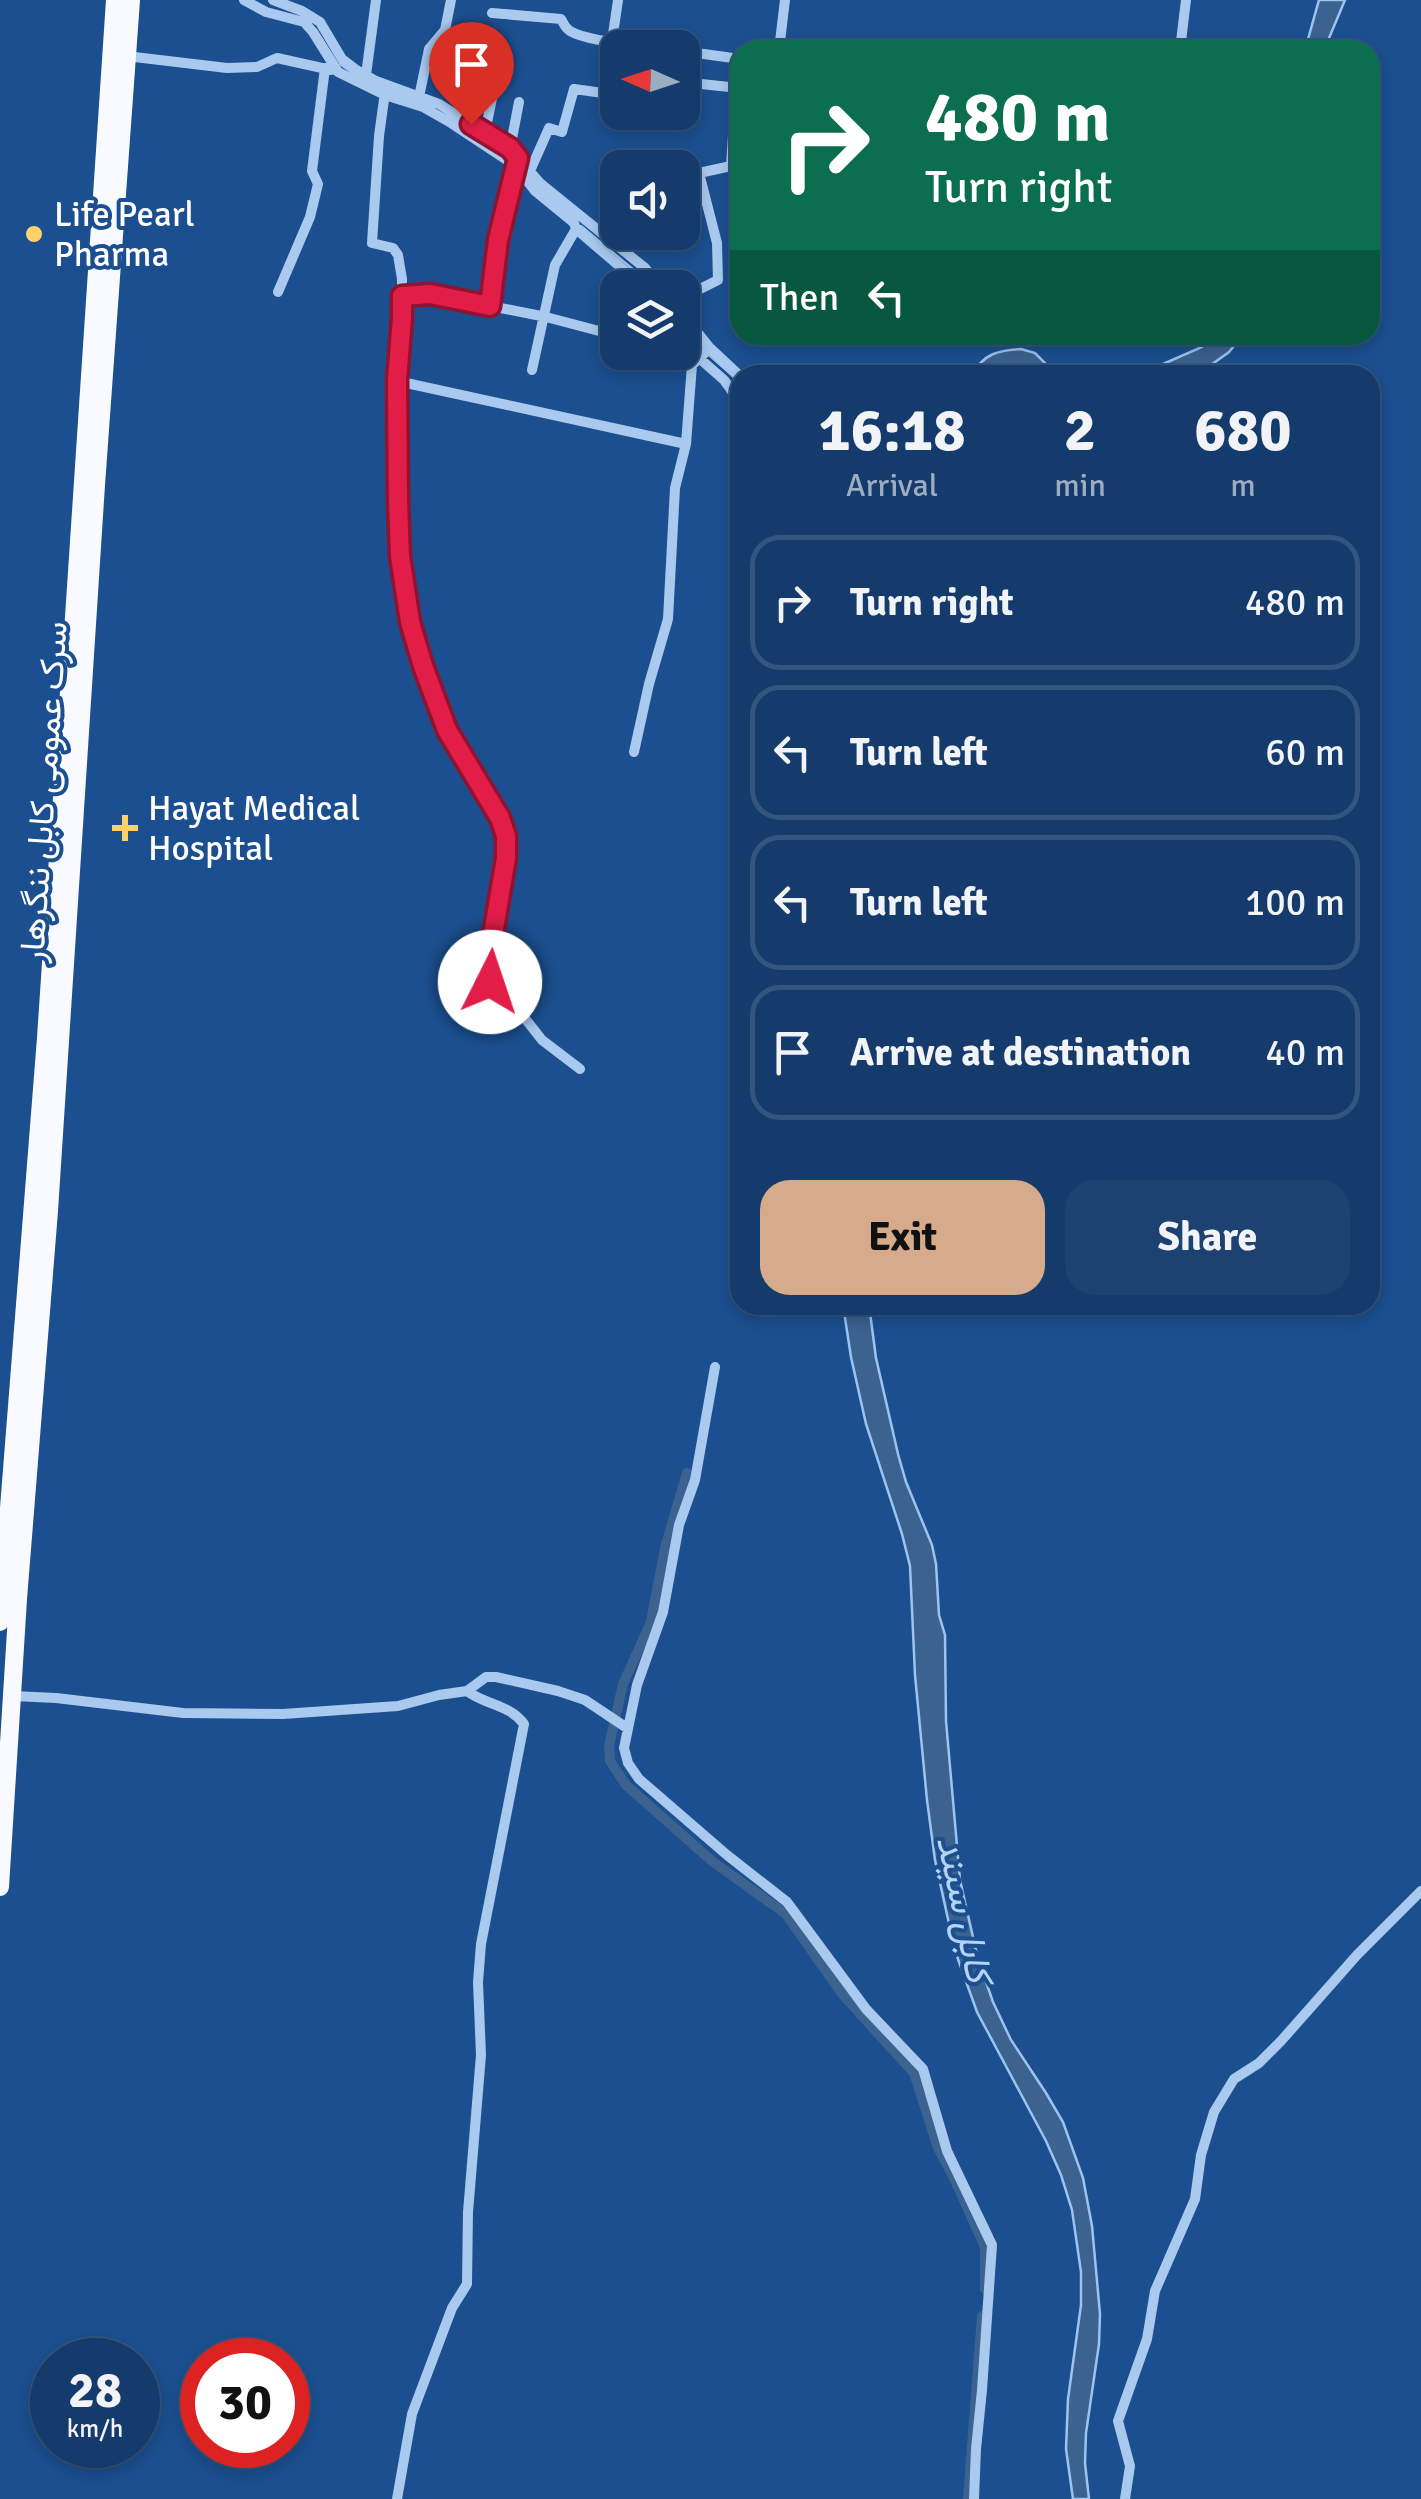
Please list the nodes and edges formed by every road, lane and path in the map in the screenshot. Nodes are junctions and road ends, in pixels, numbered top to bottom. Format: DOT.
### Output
graph roads {
  1 [pos="114,0"];
  2 [pos="131,0"];
  3 [pos="244,0"];
  4 [pos="273,0"];
  5 [pos="376,0"];
  6 [pos="451,0"];
  7 [pos="618,0"];
  8 [pos="785,0"];
  9 [pos="1186,0"];
  10 [pos="492,12"];
  11 [pos="614,30"];
  12 [pos="600,38"];
  13 [pos="780,40"];
  14 [pos="1181,40"];
  15 [pos="700,53"];
  16 [pos="126,56"];
  17 [pos="730,58"];
  18 [pos="325,68"];
  19 [pos="338,72"];
  20 [pos="366,75"];
  21 [pos="495,84"];
  22 [pos="700,84"];
  23 [pos="730,87"];
  24 [pos="385,89"];
  25 [pos="600,93"];
  26 [pos="418,97"];
  27 [pos="520,102"];
  28 [pos="482,135"];
  29 [pos="509,154"];
  30 [pos="730,166"];
  31 [pos="530,171"];
  32 [pos="576,229"];
  33 [pos="105,260"];
  34 [pos="623,270"];
  35 [pos="646,270"];
  36 [pos="700,289"];
  37 [pos="278,292"];
  38 [pos="402,296"];
  39 [pos="490,306"];
  40 [pos="542,316"];
  41 [pos="600,331"];
  42 [pos="700,336"];
  43 [pos="710,348"];
  44 [pos="700,357"];
  45 [pos="700,364"];
  46 [pos="730,367"];
  47 [pos="532,370"];
  48 [pos="695,370"];
  49 [pos="397,380"];
  50 [pos="730,388"];
  51 [pos="686,444"];
  52 [pos="634,752"];
  53 [pos="60,928"];
  54 [pos="580,1069"];
  55 [pos="715,1367"];
  56 [pos="0,1622"];
  57 [pos="472,1687"];
  58 [pos="13,1696"];
  59 [pos="627,1728"];
  60 [pos="0,1887"];
  61 [pos="1421,1892"];
  62 [pos="398,2499"];
  63 [pos="974,2499"];
  64 [pos="1125,2499"];
  1 -- 33 [label="highway, سرک عمومی کابل ننگرهار"];
  2 -- 16 [label="highway, سرک عمومی کابل ننگرهار"];
  3 -- 19 [label="street"];
  4 -- 20 [label="street"];
  5 -- 20 [label="street"];
  6 -- 26 [label="street"];
  7 -- 11 [label="street"];
  8 -- 13 [label="street"];
  9 -- 14 [label="street"];
  10 -- 12 [label="street"];
  15 -- 17 [label="street"];
  16 -- 18 [label="street"];
  16 -- 33 [label="highway, سرک عمومی کابل ننگرهار"];
  18 -- 19 [label="street"];
  18 -- 37 [label="street"];
  19 -- 24 [label="street"];
  20 -- 24 [label="street"];
  21 -- 28 [label="street"];
  22 -- 23 [label="street"];
  24 -- 26 [label="street"];
  24 -- 28 [label="street"];
  24 -- 38 [label="street"];
  25 -- 31 [label="street"];
  26 -- 28 [label="street"];
  27 -- 29 [label="street"];
  28 -- 29 [label="street"];
  29 -- 31 [label="street"];
  29 -- 32 [label="street"];
  29 -- 39 [label="street"];
  30 -- 36 [label="street"];
  31 -- 35 [label="street"];
  32 -- 34 [label="street"];
  32 -- 40 [label="street"];
  33 -- 53 [label="highway, سرک عمومی کابل ننگرهار"];
  38 -- 39 [label="street"];
  38 -- 49 [label="street"];
  39 -- 40 [label="street"];
  40 -- 41 [label="street"];
  40 -- 47 [label="street"];
  42 -- 43 [label="street"];
  43 -- 44 [label="street"];
  43 -- 46 [label="street"];
  45 -- 50 [label="street"];
  48 -- 51 [label="street"];
  49 -- 51 [label="street"];
  49 -- 54 [label="street"];
  51 -- 52 [label="street"];
  53 -- 56 [label="highway, سرک عمومی کابل ننگرهار"];
  53 -- 58 [label="highway, سرک عمومی کابل ننگرهار"];
  55 -- 59 [label="street"];
  57 -- 58 [label="street"];
  57 -- 59 [label="street"];
  57 -- 62 [label="street"];
  58 -- 60 [label="highway, سرک عمومی کابل ننگرهار"];
  59 -- 63 [label="street"];
  61 -- 64 [label="street"];
}
